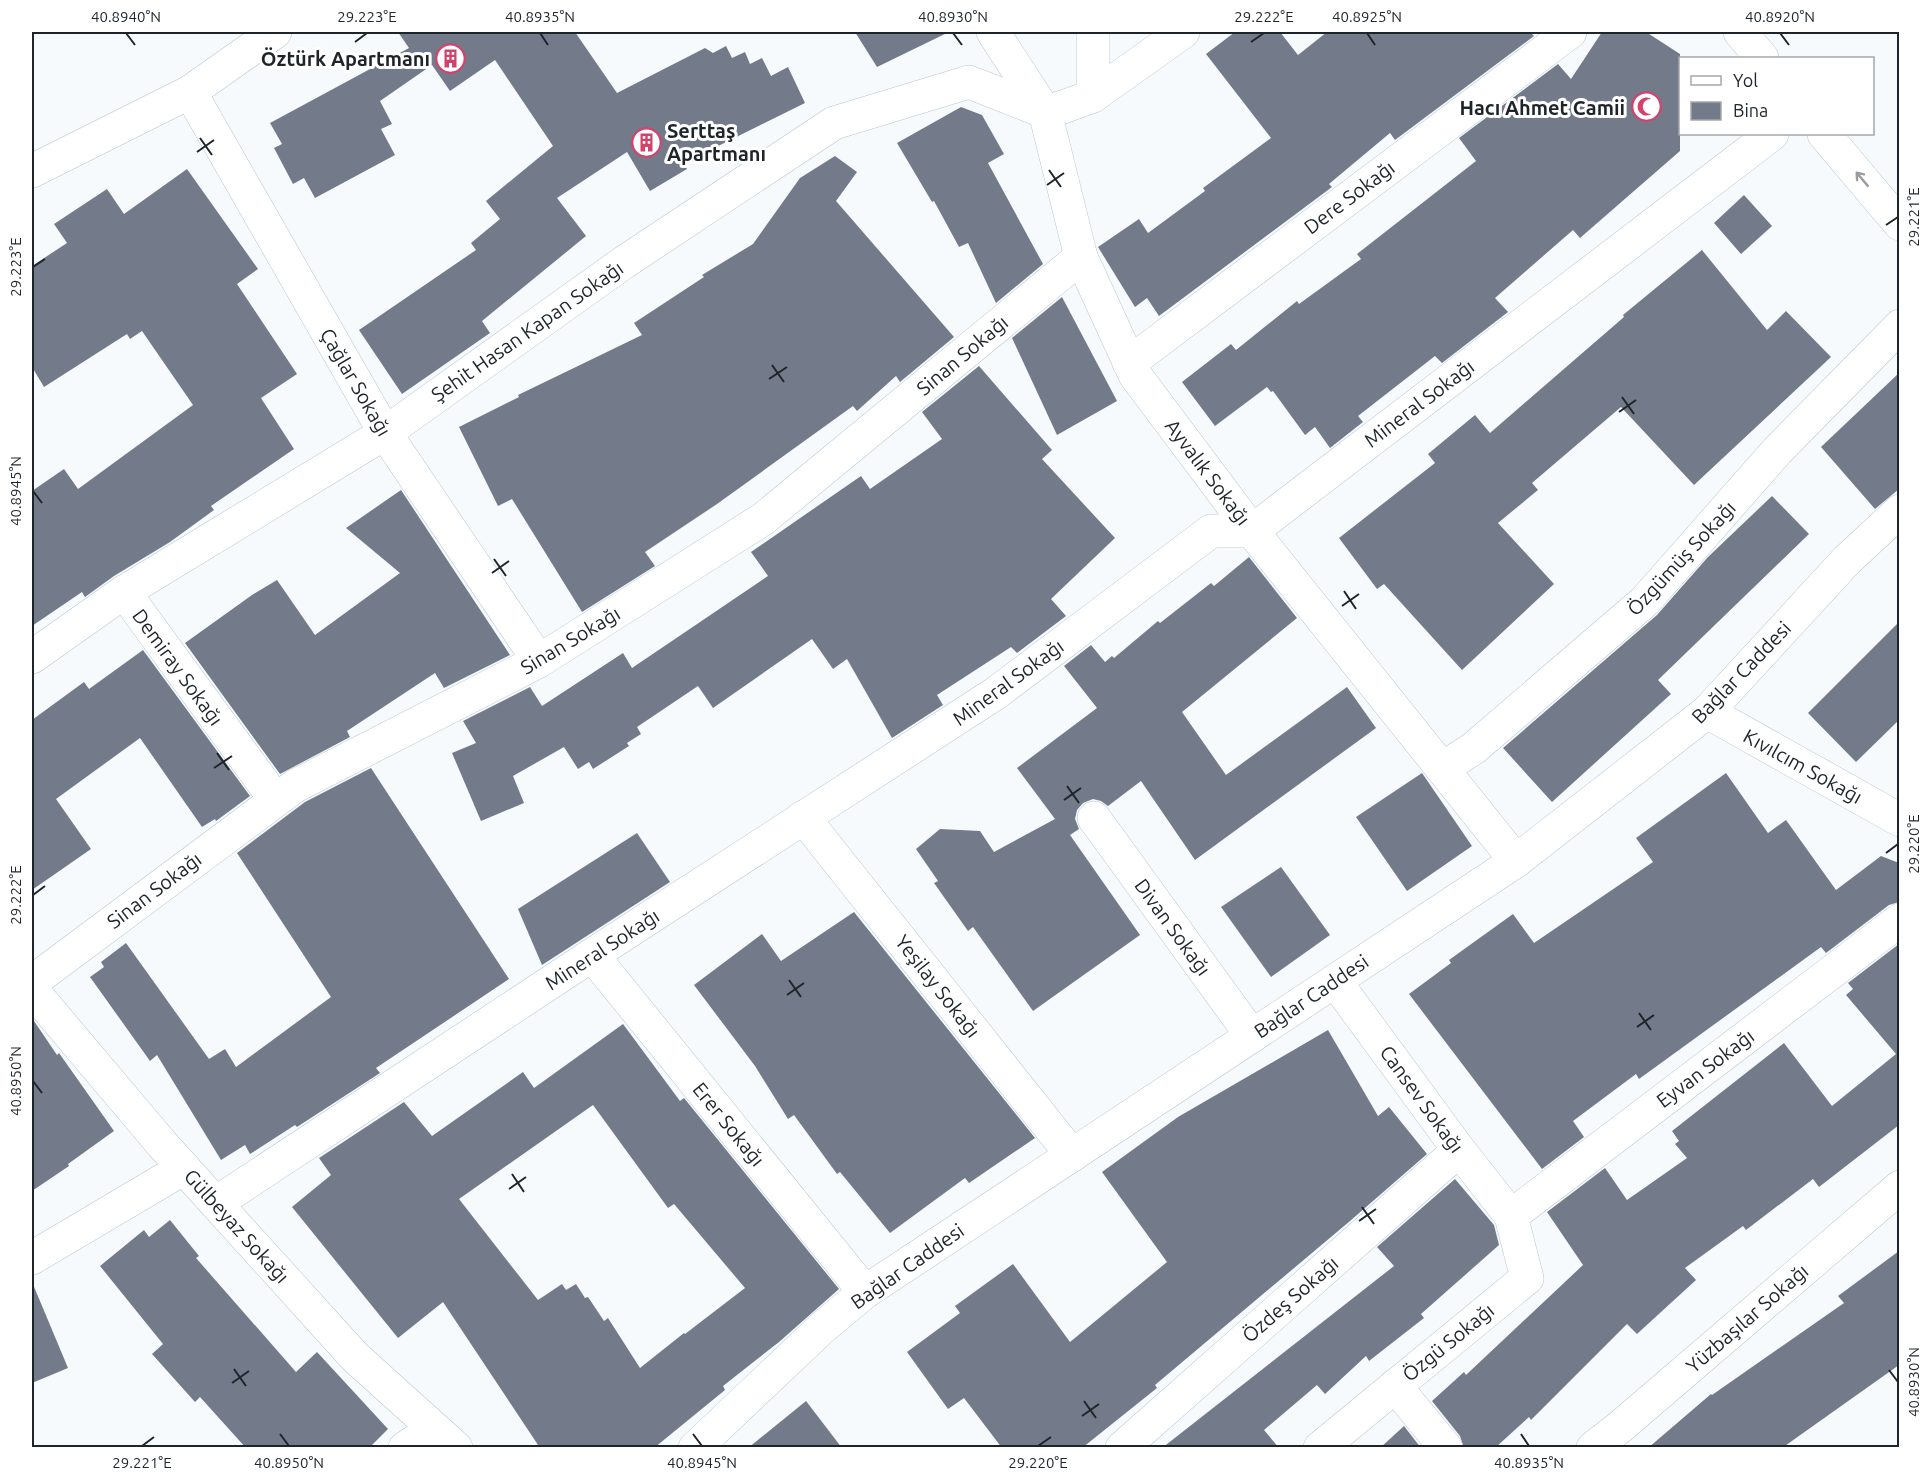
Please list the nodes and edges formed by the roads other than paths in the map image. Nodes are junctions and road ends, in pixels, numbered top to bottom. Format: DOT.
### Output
graph roads {
  1 [pos="275,32"];
  2 [pos="993,32"];
  3 [pos="1092,32"];
  4 [pos="1183,32"];
  5 [pos="1570,32"];
  6 [pos="1740,32"];
  7 [pos="1761,57"];
  8 [pos="190,92"];
  9 [pos="1093,96"];
  10 [pos="1045,112"];
  11 [pos="1771,135"];
  12 [pos="1825,135"];
  13 [pos="32,171"];
  14 [pos="1899,224"];
  15 [pos="1081,257"];
  16 [pos="1899,326"];
  17 [pos="1129,363"];
  18 [pos="385,433"];
  19 [pos="1899,511"];
  20 [pos="1252,531"];
  21 [pos="124,592"];
  22 [pos="32,657"];
  23 [pos="539,661"];
  24 [pos="1707,712"];
  25 [pos="1443,768"];
  26 [pos="275,799"];
  27 [pos="804,817"];
  28 [pos="1094,818"];
  29 [pos="1899,820"];
  30 [pos="1516,861"];
  31 [pos="1899,920"];
  32 [pos="592,955"];
  33 [pos="1335,981"];
  34 [pos="32,982"];
  35 [pos="32,990"];
  36 [pos="1252,1036"];
  37 [pos="1459,1150"];
  38 [pos="1072,1155"];
  39 [pos="184,1168"];
  40 [pos="1899,1187"];
  41 [pos="216,1203"];
  42 [pos="1511,1216"];
  43 [pos="32,1258"];
  44 [pos="865,1292"];
  45 [pos="1395,1386"];
  46 [pos="445,1438"];
  47 [pos="1139,1442"];
  48 [pos="405,1448"];
  49 [pos="695,1448"];
  50 [pos="1320,1448"];
  51 [pos="1446,1448"];
  52 [pos="1593,1448"];
  1 -- 8 [label="street"];
  2 -- 10 [label="street, Ayvalık Sokağı"];
  3 -- 9 [label="street"];
  4 -- 9 [label="street"];
  5 -- 17 [label="street, Dere Sokağı"];
  6 -- 7 [label="street"];
  8 -- 13 [label="street"];
  8 -- 18 [label="street, Çağlar Sokağı"];
  9 -- 10 [label="street"];
  10 -- 15 [label="street, Ayvalık Sokağı"];
  10 -- 18 [label="street, Şehit Hasan Kapan Sokağı"];
  11 -- 20 [label="street, Mineral Sokağı"];
  14 -- 12 [label="street, one-way"];
  15 -- 17 [label="street, Ayvalık Sokağı"];
  15 -- 23 [label="street, Sinan Sokağı"];
  16 -- 25 [label="street, Özgümüş Sokağı"];
  17 -- 20 [label="street, Ayvalık Sokağı"];
  18 -- 21 [label="street, Şehit Hasan Kapan Sokağı"];
  18 -- 23 [label="street, Çağlar Sokağı"];
  19 -- 24 [label="street, Bağlar Caddesi"];
  20 -- 25 [label="street, Ayvalık Sokağı"];
  20 -- 27 [label="street, Mineral Sokağı"];
  21 -- 22 [label="street, Şehit Hasan Kapan Sokağı"];
  21 -- 26 [label="street, Demiray Sokağı"];
  23 -- 26 [label="street, Sinan Sokağı"];
  24 -- 29 [label="street, Kıvılcım Sokağı"];
  24 -- 30 [label="street, Bağlar Caddesi"];
  25 -- 30 [label="street, Ayvalık Sokağı"];
  26 -- 34 [label="street, Sinan Sokağı"];
  27 -- 32 [label="street, Mineral Sokağı"];
  27 -- 38 [label="street, Yeşilay Sokağı"];
  28 -- 36 [label="street, Divan Sokağı"];
  30 -- 33 [label="street, Bağlar Caddesi"];
  31 -- 42 [label="street, Eyvan Sokağı"];
  32 -- 41 [label="street, Mineral Sokağı"];
  32 -- 44 [label="street, Erer Sokağı"];
  33 -- 36 [label="street, Bağlar Caddesi"];
  33 -- 37 [label="street, Cansev Sokağı"];
  35 -- 39 [label="street, Gülbeyaz Sokağı"];
  36 -- 38 [label="street, Bağlar Caddesi"];
  37 -- 42 [label="street, Cansev Sokağı"];
  37 -- 47 [label="street, Özdeş Sokağı"];
  38 -- 44 [label="street, Bağlar Caddesi"];
  39 -- 41 [label="street, Gülbeyaz Sokağı"];
  39 -- 43 [label="street"];
  40 -- 52 [label="street, Yüzbaşılar Sokağı"];
  41 -- 46 [label="street, Gülbeyaz Sokağı"];
  42 -- 45 [label="street, Özgü Sokağı"];
  44 -- 49 [label="street, Bağlar Caddesi"];
  45 -- 50 [label="street, Özgü Sokağı"];
  45 -- 51 [label="street"];
  46 -- 48 [label="street"];
}
